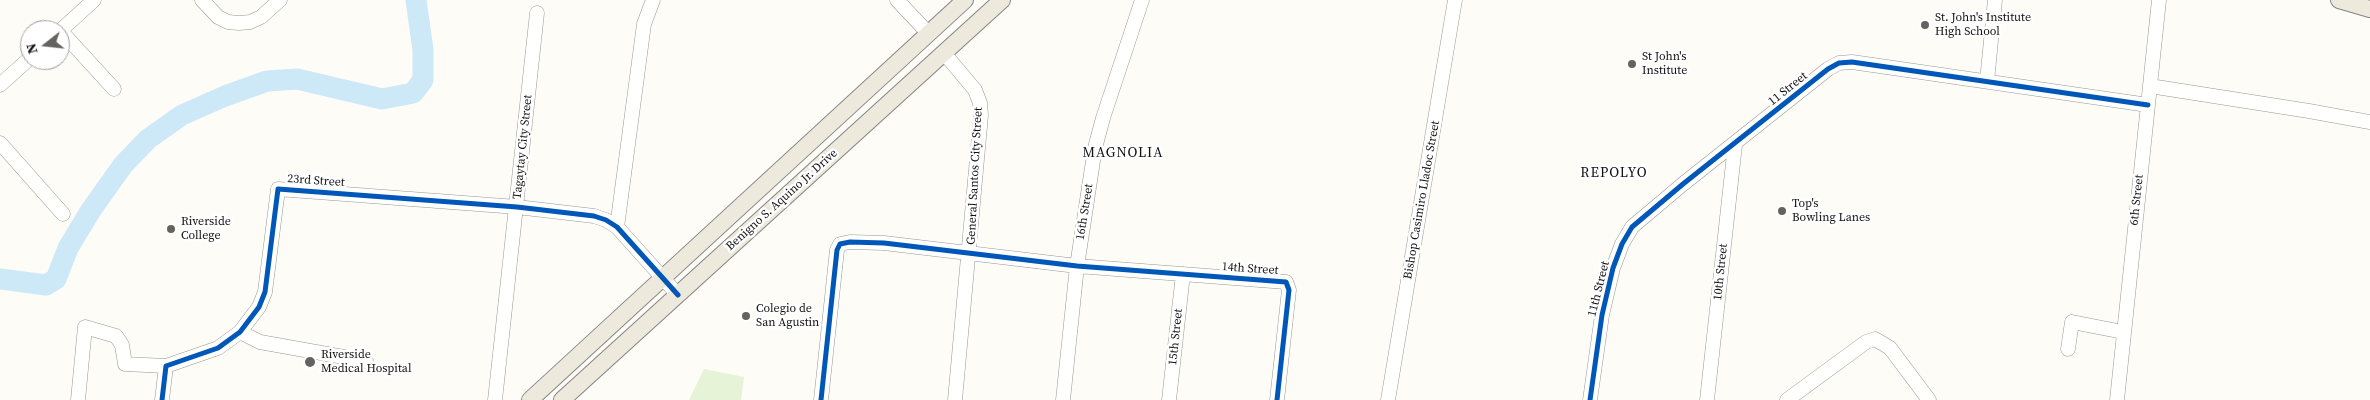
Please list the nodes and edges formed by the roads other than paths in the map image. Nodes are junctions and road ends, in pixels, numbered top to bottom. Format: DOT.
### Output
graph roads {
  1 [pos="94,0"];
  2 [pos="202,0"];
  3 [pos="280,0"];
  4 [pos="653,0"];
  5 [pos="897,0"];
  6 [pos="966,0"];
  7 [pos="1002,0"];
  8 [pos="1142,0"];
  9 [pos="1455,0"];
  10 [pos="1996,0"];
  11 [pos="2159,0"];
  12 [pos="2339,0"];
  13 [pos="2370,9"];
  14 [pos="537,13"];
  15 [pos="70,22"];
  16 [pos="929,34"];
  17 [pos="70,42"];
  18 [pos="944,53"];
  19 [pos="20,67"];
  20 [pos="1987,81"];
  21 [pos="876,84"];
  22 [pos="0,85"];
  23 [pos="2150,86"];
  24 [pos="114,89"];
  25 [pos="891,101"];
  26 [pos="2148,105"];
  27 [pos="2370,122"];
  28 [pos="0,143"];
  29 [pos="1735,145"];
  30 [pos="749,199"];
  31 [pos="517,207"];
  32 [pos="63,214"];
  33 [pos="764,216"];
  34 [pos="616,227"];
  35 [pos="970,253"];
  36 [pos="1077,266"];
  37 [pos="1183,274"];
  38 [pos="662,278"];
  39 [pos="678,295"];
  40 [pos="240,332"];
  41 [pos="2123,332"];
  42 [pos="2068,349"];
  43 [pos="366,361"];
  44 [pos="166,366"];
  45 [pos="552,379"];
  46 [pos="566,399"];
  47 [pos="78,400"];
  48 [pos="162,400"];
  49 [pos="495,400"];
  50 [pos="530,400"];
  51 [pos="821,400"];
  52 [pos="955,400"];
  53 [pos="1064,400"];
  54 [pos="1169,400"];
  55 [pos="1277,400"];
  56 [pos="1388,400"];
  57 [pos="1590,400"];
  58 [pos="1707,400"];
  59 [pos="1787,400"];
  60 [pos="1929,400"];
  61 [pos="2117,400"];
  1 -- 15 [label="street"];
  2 -- 3 [label="street"];
  4 -- 34 [label="street"];
  5 -- 16 [label="street"];
  6 -- 16 [label="main road, Benigno S. Aquino Jr. Drive"];
  7 -- 18 [label="main road, Benigno S. Aquino Jr. Drive"];
  8 -- 36 [label="street, 16th Street"];
  9 -- 56 [label="street, Bishop Casimiro Lladoc Street"];
  10 -- 20 [label="street"];
  11 -- 23 [label="street, 6th Street"];
  12 -- 13 [label="main road"];
  14 -- 31 [label="street, Tagaytay City Street"];
  16 -- 21 [label="main road, Benigno S. Aquino Jr. Drive"];
  17 -- 24 [label="street"];
  18 -- 25 [label="main road, Benigno S. Aquino Jr. Drive"];
  18 -- 35 [label="street, General Santos City Street"];
  19 -- 22 [label="street"];
  20 -- 26 [label="street, 11 Street"];
  20 -- 29 [label="street, 11 Street"];
  21 -- 25 [label="main road"];
  21 -- 30 [label="main road, Benigno S. Aquino Jr. Drive"];
  23 -- 26 [label="street, 6th Street"];
  23 -- 27 [label="street"];
  25 -- 33 [label="main road, Benigno S. Aquino Jr. Drive"];
  26 -- 41 [label="street, 6th Street"];
  28 -- 32 [label="street"];
  29 -- 57 [label="street, 11th Street"];
  29 -- 58 [label="street, 10th Street"];
  30 -- 33 [label="main road"];
  30 -- 38 [label="main road, Benigno S. Aquino Jr. Drive"];
  31 -- 34 [label="street, 23rd Street"];
  31 -- 40 [label="street, 23rd Street"];
  31 -- 49 [label="street, Tagaytay City Street"];
  33 -- 39 [label="main road, Benigno S. Aquino Jr. Drive"];
  34 -- 38 [label="street"];
  35 -- 36 [label="street"];
  35 -- 51 [label="street"];
  35 -- 52 [label="street, General Santos City Street"];
  36 -- 37 [label="street"];
  36 -- 53 [label="street, 16th Street"];
  37 -- 54 [label="street, 15th Street"];
  37 -- 55 [label="street, 14th Street"];
  38 -- 39 [label="street"];
  38 -- 45 [label="main road, Benigno S. Aquino Jr. Drive"];
  39 -- 46 [label="main road, Benigno S. Aquino Jr. Drive"];
  40 -- 43 [label="street"];
  40 -- 44 [label="street, 23rd Street"];
  41 -- 42 [label="street"];
  41 -- 61 [label="street, 6th Street"];
  44 -- 47 [label="street"];
  44 -- 48 [label="street"];
  45 -- 46 [label="street"];
  45 -- 50 [label="main road, Benigno S. Aquino Jr. Drive"];
  59 -- 60 [label="street"];
}
